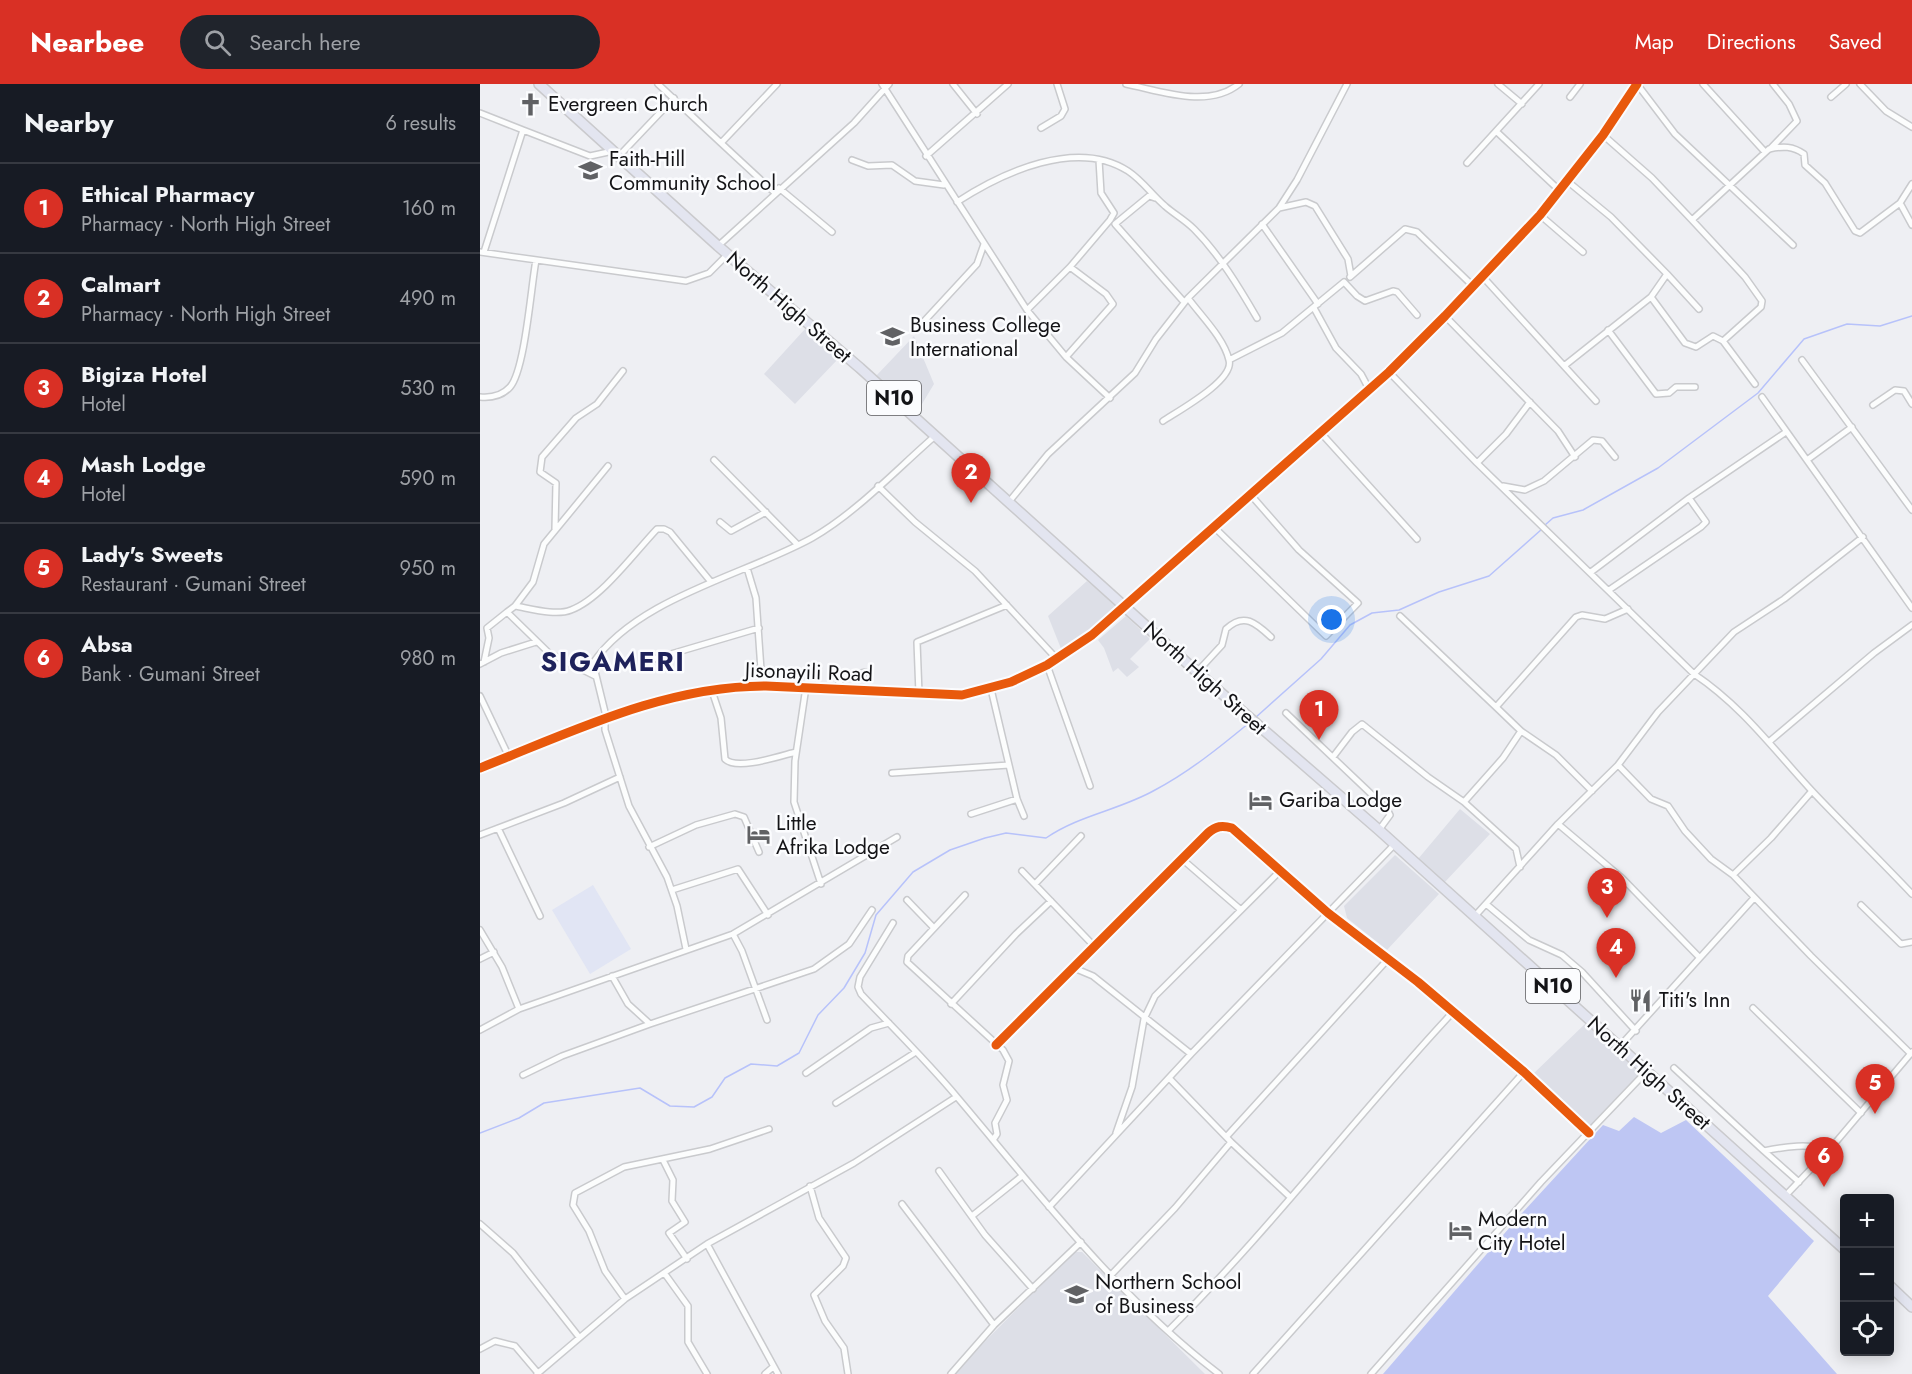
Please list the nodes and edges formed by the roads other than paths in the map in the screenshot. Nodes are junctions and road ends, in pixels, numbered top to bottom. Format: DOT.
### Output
graph roads {
  1 [pos="539,84"];
  2 [pos="777,84"];
  3 [pos="953,84"];
  4 [pos="1008,84"];
  5 [pos="1057,84"];
  6 [pos="1126,84"];
  7 [pos="1239,84"];
  8 [pos="1347,84"];
  9 [pos="1498,84"];
  10 [pos="1539,84"];
  11 [pos="1580,84"];
  12 [pos="1637,84"];
  13 [pos="1703,84"];
  14 [pos="1773,84"];
  15 [pos="1846,84"];
  16 [pos="1860,84"];
  17 [pos="661,85"];
  18 [pos="885,86"];
  19 [pos="674,98"];
  20 [pos="1570,98"];
  21 [pos="1831,98"];
  22 [pos="1521,104"];
  23 [pos="480,113"];
  24 [pos="976,114"];
  25 [pos="1912,127"];
  26 [pos="1041,128"];
  27 [pos="523,130"];
  28 [pos="1497,132"];
  29 [pos="1603,135"];
  30 [pos="721,142"];
  31 [pos="1767,151"];
  32 [pos="616,153"];
  33 [pos="926,156"];
  34 [pos="852,160"];
  35 [pos="1099,160"];
  36 [pos="1467,163"];
  37 [pos="1566,180"];
  38 [pos="1912,184"];
  39 [pos="944,185"];
  40 [pos="1730,186"];
  41 [pos="777,190"];
  42 [pos="1558,190"];
  43 [pos="957,202"];
  44 [pos="1900,203"];
  45 [pos="1165,207"];
  46 [pos="1279,208"];
  47 [pos="1540,215"];
  48 [pos="1692,220"];
  49 [pos="1115,224"];
  50 [pos="1262,224"];
  51 [pos="1912,225"];
  52 [pos="1106,228"];
  53 [pos="832,232"];
  54 [pos="984,244"];
  55 [pos="1793,244"];
  56 [pos="718,246"];
  57 [pos="482,252"];
  58 [pos="1583,252"];
  59 [pos="728,254"];
  60 [pos="536,260"];
  61 [pos="1223,264"];
  62 [pos="1070,267"];
  63 [pos="1667,274"];
  64 [pos="1351,276"];
  65 [pos="1483,277"];
  66 [pos="1344,282"];
  67 [pos="1474,287"];
  68 [pos="1651,297"];
  69 [pos="1186,300"];
  70 [pos="1316,306"];
  71 [pos="1027,309"];
  72 [pos="1700,309"];
  73 [pos="1417,315"];
  74 [pos="1445,316"];
  75 [pos="1257,318"];
  76 [pos="916,330"];
  77 [pos="1608,330"];
  78 [pos="1723,341"];
  79 [pos="1066,357"];
  80 [pos="1229,360"];
  81 [pos="1802,360"];
  82 [pos="1564,366"];
  83 [pos="623,371"];
  84 [pos="1389,372"];
  85 [pos="1755,384"];
  86 [pos="1695,387"];
  87 [pos="1370,389"];
  88 [pos="480,396"];
  89 [pos="1762,397"];
  90 [pos="1110,398"];
  91 [pos="1596,401"];
  92 [pos="1530,402"];
  93 [pos="1912,404"];
  94 [pos="1873,405"];
  95 [pos="1163,421"];
  96 [pos="1852,427"];
  97 [pos="1786,432"];
  98 [pos="1320,433"];
  99 [pos="935,436"];
  100 [pos="1575,457"];
  101 [pos="1615,457"];
  102 [pos="714,460"];
  103 [pos="1807,460"];
  104 [pos="1477,463"];
  105 [pos="608,466"];
  106 [pos="1501,485"];
  107 [pos="878,486"];
  108 [pos="1250,494"];
  109 [pos="1689,498"];
  110 [pos="1007,503"];
  111 [pos="1912,510"];
  112 [pos="766,512"];
  113 [pos="720,522"];
  114 [pos="1213,526"];
  115 [pos="554,531"];
  116 [pos="1863,537"];
  117 [pos="1417,539"];
  118 [pos="798,545"];
  119 [pos="747,568"];
  120 [pos="1591,572"];
  121 [pos="711,582"];
  122 [pos="1609,591"];
  123 [pos="1007,605"];
  124 [pos="515,606"];
  125 [pos="1125,606"];
  126 [pos="1912,608"];
  127 [pos="1628,609"];
  128 [pos="507,612"];
  129 [pos="1400,616"];
  130 [pos="1912,625"];
  131 [pos="759,627"];
  132 [pos="1271,637"];
  133 [pos="536,642"];
  134 [pos="1056,658"];
  135 [pos="654,660"];
  136 [pos="482,663"];
  137 [pos="1047,665"];
  138 [pos="866,672"];
  139 [pos="1197,672"];
  140 [pos="1694,674"];
  141 [pos="595,676"];
  142 [pos="766,686"];
  143 [pos="806,687"];
  144 [pos="838,689"];
  145 [pos="991,689"];
  146 [pos="712,691"];
  147 [pos="919,694"];
  148 [pos="480,696"];
  149 [pos="1496,707"];
  150 [pos="1286,713"];
  151 [pos="605,718"];
  152 [pos="1521,731"];
  153 [pos="1770,741"];
  154 [pos="796,752"];
  155 [pos="509,757"];
  156 [pos="1333,757"];
  157 [pos="1009,765"];
  158 [pos="1618,765"];
  159 [pos="480,768"];
  160 [pos="892,773"];
  161 [pos="620,777"];
  162 [pos="1090,786"];
  163 [pos="1812,790"];
  164 [pos="1592,791"];
  165 [pos="1017,799"];
  166 [pos="1464,802"];
  167 [pos="971,814"];
  168 [pos="1024,816"];
  169 [pos="1558,824"];
  170 [pos="498,828"];
  171 [pos="1379,830"];
  172 [pos="480,835"];
  173 [pos="1081,836"];
  174 [pos="897,837"];
  175 [pos="1394,845"];
  176 [pos="649,847"];
  177 [pos="759,852"];
  178 [pos="1182,859"];
  179 [pos="1520,867"];
  180 [pos="1281,870"];
  181 [pos="1022,871"];
  182 [pos="1733,875"];
  183 [pos="821,884"];
  184 [pos="1035,884"];
  185 [pos="672,890"];
  186 [pos="1912,894"];
  187 [pos="964,895"];
  188 [pos="1754,898"];
  189 [pos="907,900"];
  190 [pos="1051,901"];
  191 [pos="1486,904"];
  192 [pos="1861,905"];
  193 [pos="872,910"];
  194 [pos="1241,910"];
  195 [pos="1328,913"];
  196 [pos="768,915"];
  197 [pos="540,916"];
  198 [pos="1474,917"];
  199 [pos="892,923"];
  200 [pos="934,928"];
  201 [pos="480,930"];
  202 [pos="733,934"];
  203 [pos="1912,942"];
  204 [pos="1094,946"];
  205 [pos="686,949"];
  206 [pos="494,952"];
  207 [pos="1699,957"];
  208 [pos="1389,958"];
  209 [pos="480,959"];
  210 [pos="1074,968"];
  211 [pos="612,976"];
  212 [pos="754,989"];
  213 [pos="951,1004"];
  214 [pos="1753,1008"];
  215 [pos="519,1009"];
  216 [pos="1453,1012"];
  217 [pos="1144,1019"];
  218 [pos="767,1020"];
  219 [pos="889,1023"];
  220 [pos="650,1024"];
  221 [pos="480,1030"];
  222 [pos="1636,1031"];
  223 [pos="996,1045"];
  224 [pos="1620,1046"];
  225 [pos="916,1052"];
  226 [pos="1911,1053"];
  227 [pos="1191,1054"];
  228 [pos="1674,1068"];
  229 [pos="1648,1071"];
  230 [pos="1524,1072"];
  231 [pos="806,1073"];
  232 [pos="523,1075"];
  233 [pos="1169,1078"];
  234 [pos="956,1097"];
  235 [pos="836,1102"];
  236 [pos="1861,1113"];
  237 [pos="769,1129"];
  238 [pos="1589,1133"];
  239 [pos="1227,1136"];
  240 [pos="1114,1137"];
  241 [pos="1791,1138"];
  242 [pos="993,1140"];
  243 [pos="1231,1142"];
  244 [pos="1793,1144"];
  245 [pos="1830,1149"];
  246 [pos="1764,1150"];
  247 [pos="663,1160"];
  248 [pos="939,1171"];
  249 [pos="1022,1176"];
  250 [pos="1799,1182"];
  251 [pos="810,1186"];
  252 [pos="1786,1195"];
  253 [pos="1289,1197"];
  254 [pos="902,1204"];
  255 [pos="1049,1207"];
  256 [pos="972,1216"];
  257 [pos="480,1224"];
  258 [pos="1081,1242"];
  259 [pos="707,1244"];
  260 [pos="1840,1244"];
  261 [pos="687,1260"];
  262 [pos="665,1274"];
  263 [pos="1111,1275"];
  264 [pos="1033,1289"];
  265 [pos="1894,1290"];
  266 [pos="625,1299"];
  267 [pos="1912,1307"];
  268 [pos="994,1325"];
  269 [pos="1169,1330"];
  270 [pos="579,1337"];
  271 [pos="480,1349"];
  272 [pos="773,1367"];
  273 [pos="538,1373"];
  274 [pos="707,1374"];
  275 [pos="765,1374"];
  276 [pos="778,1374"];
  277 [pos="848,1374"];
  278 [pos="951,1374"];
  279 [pos="1219,1374"];
  280 [pos="1252,1374"];
  281 [pos="1371,1374"];
  1 -- 32 [label="highway, North High Street / N10"];
  2 -- 30 [label="street"];
  3 -- 24 [label="street"];
  4 -- 24 [label="street"];
  5 -- 26 [label="street"];
  6 -- 7 [label="street"];
  8 -- 46 [label="street"];
  9 -- 22 [label="street"];
  10 -- 22 [label="street"];
  11 -- 20 [label="street"];
  12 -- 29 [label="street, Jisonayili Road"];
  12 -- 40 [label="street"];
  13 -- 31 [label="street"];
  14 -- 31 [label="street"];
  15 -- 21 [label="street"];
  16 -- 25 [label="street"];
  17 -- 19 [label="street"];
  18 -- 33 [label="street"];
  18 -- 41 [label="street"];
  19 -- 30 [label="street"];
  19 -- 32 [label="street"];
  22 -- 28 [label="street"];
  23 -- 27 [label="street"];
  24 -- 33 [label="street"];
  27 -- 32 [label="street"];
  27 -- 57 [label="street"];
  28 -- 36 [label="street"];
  28 -- 42 [label="street"];
  29 -- 37 [label="street, Jisonayili Road"];
  29 -- 48 [label="street"];
  30 -- 41 [label="street"];
  31 -- 40 [label="street"];
  31 -- 44 [label="street"];
  32 -- 56 [label="highway, North High Street / N10"];
  33 -- 39 [label="street"];
  34 -- 39 [label="street"];
  35 -- 43 [label="street"];
  35 -- 45 [label="street"];
  35 -- 52 [label="street"];
  37 -- 42 [label="street, Jisonayili Road"];
  37 -- 63 [label="street"];
  38 -- 44 [label="street"];
  39 -- 43 [label="street"];
  40 -- 48 [label="street"];
  40 -- 55 [label="street"];
  41 -- 53 [label="street"];
  41 -- 56 [label="street"];
  42 -- 47 [label="street, Jisonayili Road"];
  43 -- 54 [label="street"];
  44 -- 51 [label="street"];
  45 -- 49 [label="street"];
  45 -- 61 [label="street"];
  46 -- 50 [label="street"];
  46 -- 64 [label="street"];
  47 -- 58 [label="street"];
  47 -- 65 [label="street, Jisonayili Road"];
  48 -- 78 [label="street"];
  49 -- 52 [label="street"];
  49 -- 69 [label="street"];
  50 -- 61 [label="street"];
  50 -- 70 [label="street"];
  52 -- 62 [label="street"];
  54 -- 71 [label="street"];
  54 -- 76 [label="street"];
  56 -- 59 [label="highway, North High Street / N10"];
  57 -- 60 [label="street"];
  59 -- 60 [label="street"];
  59 -- 99 [label="highway, North High Street / N10"];
  60 -- 88 [label="street"];
  61 -- 69 [label="street"];
  61 -- 75 [label="street"];
  62 -- 71 [label="street"];
  62 -- 79 [label="street"];
  63 -- 68 [label="street"];
  63 -- 72 [label="street"];
  64 -- 66 [label="street"];
  64 -- 67 [label="street"];
  65 -- 67 [label="street, Jisonayili Road"];
  65 -- 82 [label="street"];
  66 -- 70 [label="street"];
  66 -- 73 [label="street"];
  67 -- 74 [label="street, Jisonayili Road"];
  68 -- 77 [label="street"];
  68 -- 78 [label="street"];
  69 -- 80 [label="street"];
  69 -- 90 [label="street"];
  70 -- 80 [label="street"];
  70 -- 87 [label="street"];
  71 -- 79 [label="street"];
  74 -- 84 [label="street, Jisonayili Road"];
  74 -- 92 [label="street"];
  77 -- 82 [label="street"];
  77 -- 86 [label="street"];
  78 -- 85 [label="street"];
  79 -- 90 [label="street"];
  80 -- 95 [label="street"];
  81 -- 96 [label="street"];
  82 -- 91 [label="street"];
  83 -- 115 [label="street"];
  84 -- 87 [label="street, Jisonayili Road"];
  84 -- 104 [label="street"];
  87 -- 98 [label="street, Jisonayili Road"];
  89 -- 97 [label="street"];
  90 -- 110 [label="street"];
  92 -- 100 [label="street"];
  92 -- 104 [label="street"];
  93 -- 94 [label="street"];
  96 -- 103 [label="street"];
  96 -- 111 [label="street"];
  97 -- 103 [label="street"];
  97 -- 109 [label="street"];
  98 -- 108 [label="street, Jisonayili Road"];
  98 -- 117 [label="street"];
  99 -- 107 [label="street"];
  99 -- 110 [label="highway, North High Street / N10"];
  100 -- 101 [label="street"];
  100 -- 106 [label="street"];
  102 -- 112 [label="street"];
  103 -- 116 [label="street"];
  104 -- 106 [label="street"];
  105 -- 115 [label="street"];
  106 -- 120 [label="street"];
  107 -- 118 [label="street"];
  107 -- 123 [label="street"];
  108 -- 114 [label="street, Jisonayili Road"];
  108 -- 114 [label="street"];
  109 -- 120 [label="street"];
  109 -- 122 [label="street"];
  110 -- 125 [label="highway, North High Street / N10"];
  112 -- 113 [label="street"];
  112 -- 118 [label="street"];
  114 -- 125 [label="street, Jisonayili Road"];
  115 -- 124 [label="street"];
  116 -- 126 [label="street"];
  116 -- 140 [label="street"];
  118 -- 119 [label="street"];
  119 -- 121 [label="street"];
  119 -- 131 [label="street"];
  120 -- 122 [label="street"];
  121 -- 124 [label="street"];
  121 -- 141 [label="street"];
  122 -- 127 [label="street"];
  123 -- 134 [label="street"];
  123 -- 147 [label="street"];
  124 -- 128 [label="street"];
  125 -- 134 [label="street, Jisonayili Road"];
  125 -- 139 [label="highway, North High Street / N10"];
  127 -- 140 [label="street"];
  127 -- 149 [label="street"];
  128 -- 133 [label="street"];
  128 -- 136 [label="street"];
  129 -- 149 [label="street"];
  130 -- 153 [label="street"];
  131 -- 135 [label="street"];
  131 -- 142 [label="street"];
  132 -- 139 [label="street"];
  133 -- 136 [label="street"];
  133 -- 141 [label="street"];
  134 -- 137 [label="street, Jisonayili Road"];
  137 -- 145 [label="street, Jisonayili Road"];
  137 -- 162 [label="street"];
  138 -- 144 [label="street"];
  139 -- 171 [label="highway, North High Street / N10"];
  140 -- 153 [label="street"];
  140 -- 158 [label="street"];
  141 -- 151 [label="street"];
  142 -- 143 [label="street, Jisonayili Road"];
  142 -- 146 [label="street, Jisonayili Road"];
  143 -- 144 [label="street, Jisonayili Road"];
  143 -- 154 [label="street"];
  144 -- 147 [label="street, Jisonayili Road"];
  145 -- 147 [label="street, Jisonayili Road"];
  145 -- 157 [label="street"];
  146 -- 151 [label="street, Jisonayili Road"];
  146 -- 154 [label="street"];
  148 -- 155 [label="street"];
  149 -- 152 [label="street"];
  150 -- 156 [label="street"];
  151 -- 155 [label="street, Jisonayili Road"];
  151 -- 161 [label="street"];
  152 -- 164 [label="street"];
  152 -- 166 [label="street"];
  153 -- 163 [label="street"];
  154 -- 183 [label="street"];
  155 -- 159 [label="street, Jisonayili Road"];
  156 -- 166 [label="street"];
  156 -- 171 [label="street"];
  157 -- 160 [label="street"];
  157 -- 165 [label="street"];
  158 -- 164 [label="street"];
  158 -- 182 [label="street"];
  161 -- 170 [label="street"];
  161 -- 176 [label="street"];
  163 -- 182 [label="street"];
  163 -- 186 [label="street"];
  164 -- 169 [label="street"];
  165 -- 167 [label="street"];
  165 -- 168 [label="street"];
  166 -- 179 [label="street"];
  169 -- 179 [label="street"];
  169 -- 207 [label="street"];
  170 -- 172 [label="street"];
  170 -- 197 [label="street"];
  171 -- 175 [label="highway, North High Street / N10"];
  173 -- 184 [label="street"];
  174 -- 183 [label="street"];
  175 -- 195 [label="street"];
  175 -- 198 [label="highway, North High Street / N10"];
  176 -- 177 [label="street"];
  176 -- 185 [label="street"];
  178 -- 180 [label="street"];
  178 -- 194 [label="street"];
  178 -- 204 [label="street"];
  179 -- 191 [label="street"];
  180 -- 194 [label="street"];
  180 -- 195 [label="street"];
  181 -- 184 [label="street"];
  182 -- 188 [label="street"];
  183 -- 196 [label="street"];
  184 -- 190 [label="street"];
  185 -- 196 [label="street"];
  185 -- 205 [label="street"];
  187 -- 200 [label="street"];
  188 -- 207 [label="street"];
  188 -- 226 [label="street"];
  189 -- 200 [label="street"];
  190 -- 204 [label="street"];
  190 -- 213 [label="street"];
  191 -- 198 [label="street"];
  191 -- 222 [label="street"];
  192 -- 203 [label="street"];
  193 -- 212 [label="street"];
  194 -- 217 [label="street"];
  195 -- 208 [label="street"];
  195 -- 227 [label="street"];
  196 -- 202 [label="street"];
  198 -- 224 [label="highway, North High Street / N10"];
  199 -- 219 [label="street"];
  200 -- 213 [label="street"];
  201 -- 206 [label="street"];
  202 -- 205 [label="street"];
  202 -- 212 [label="street"];
  204 -- 210 [label="street"];
  205 -- 211 [label="street"];
  206 -- 209 [label="street"];
  206 -- 215 [label="street"];
  207 -- 222 [label="street"];
  208 -- 216 [label="street"];
  208 -- 239 [label="street"];
  210 -- 217 [label="street"];
  210 -- 223 [label="street"];
  211 -- 215 [label="street"];
  211 -- 220 [label="street"];
  212 -- 218 [label="street"];
  212 -- 220 [label="street"];
  213 -- 223 [label="street"];
  214 -- 236 [label="street"];
  215 -- 221 [label="street"];
  216 -- 230 [label="street"];
  216 -- 253 [label="street"];
  217 -- 227 [label="street"];
  217 -- 240 [label="street"];
  219 -- 225 [label="street"];
  219 -- 231 [label="street"];
  220 -- 232 [label="street"];
  222 -- 224 [label="street"];
  223 -- 242 [label="street"];
  224 -- 229 [label="highway, North High Street / N10"];
  225 -- 234 [label="street"];
  225 -- 235 [label="street"];
  226 -- 236 [label="street"];
  227 -- 233 [label="street"];
  228 -- 246 [label="street"];
  229 -- 238 [label="street"];
  229 -- 252 [label="highway, North High Street / N10"];
  230 -- 238 [label="street"];
  230 -- 280 [label="street"];
  233 -- 239 [label="street"];
  233 -- 240 [label="street"];
  234 -- 242 [label="street"];
  234 -- 251 [label="street"];
  236 -- 245 [label="street"];
  237 -- 247 [label="street"];
  238 -- 281 [label="street"];
  239 -- 243 [label="street"];
  240 -- 255 [label="street"];
  241 -- 244 [label="street"];
  242 -- 249 [label="street"];
  243 -- 253 [label="street"];
  243 -- 263 [label="street"];
  244 -- 245 [label="street"];
  244 -- 246 [label="street"];
  245 -- 250 [label="street"];
  246 -- 250 [label="street"];
  247 -- 261 [label="street"];
  247 -- 266 [label="street"];
  248 -- 256 [label="street"];
  249 -- 255 [label="street"];
  249 -- 256 [label="street"];
  250 -- 252 [label="street"];
  251 -- 259 [label="street"];
  251 -- 277 [label="street"];
  252 -- 260 [label="highway, North High Street / N10"];
  253 -- 269 [label="street"];
  254 -- 268 [label="street"];
  255 -- 258 [label="street"];
  256 -- 264 [label="street"];
  257 -- 270 [label="street"];
  258 -- 263 [label="street"];
  258 -- 264 [label="street"];
  259 -- 261 [label="street"];
  259 -- 272 [label="street"];
  261 -- 262 [label="street"];
  262 -- 266 [label="street"];
  262 -- 274 [label="street"];
  263 -- 269 [label="street"];
  264 -- 268 [label="street"];
  265 -- 267 [label="highway"];
  266 -- 270 [label="street"];
  268 -- 278 [label="street"];
  269 -- 279 [label="street"];
  270 -- 273 [label="street"];
  271 -- 273 [label="street"];
  272 -- 275 [label="street"];
  272 -- 276 [label="street"];
}
